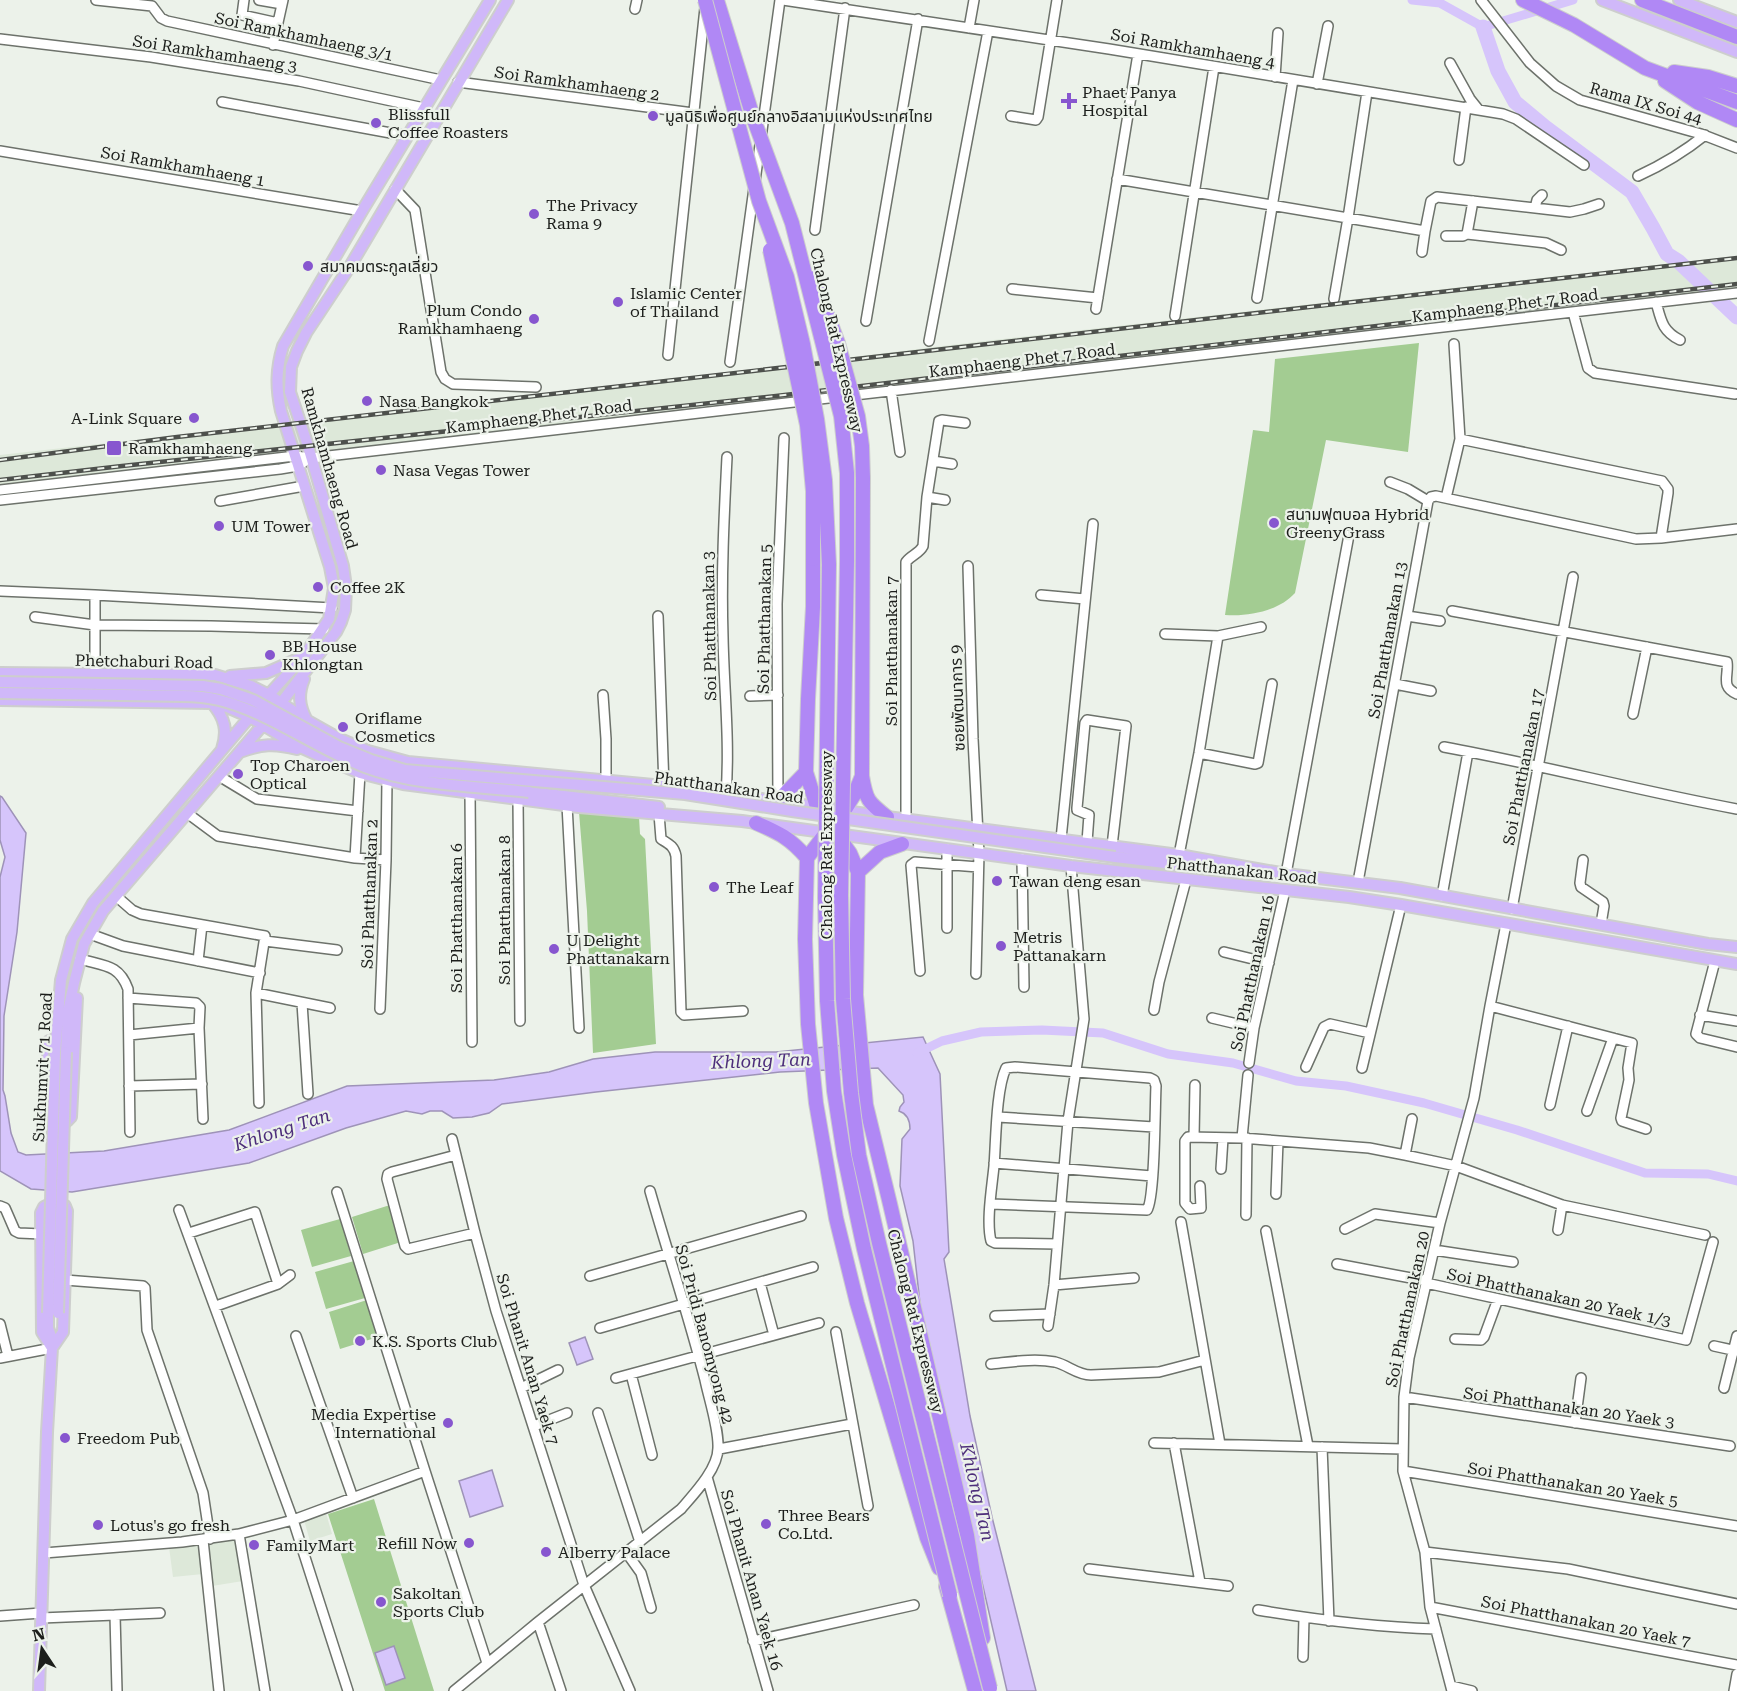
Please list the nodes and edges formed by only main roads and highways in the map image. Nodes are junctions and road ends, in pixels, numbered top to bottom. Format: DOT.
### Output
graph roads {
  1 [pos="490,0"];
  2 [pos="508,0"];
  3 [pos="705,0"];
  4 [pos="717,0"];
  5 [pos="1523,0"];
  6 [pos="1602,0"];
  7 [pos="1641,0"];
  8 [pos="1679,0"];
  9 [pos="1737,22"];
  10 [pos="1737,37"];
  11 [pos="1737,52"];
  12 [pos="1645,68"];
  13 [pos="1737,86"];
  14 [pos="1737,102"];
  15 [pos="1737,120"];
  16 [pos="759,201"];
  17 [pos="792,224"];
  18 [pos="325,274"];
  19 [pos="339,283"];
  20 [pos="308,660"];
  21 [pos="0,673"];
  22 [pos="95,675"];
  23 [pos="215,675"];
  24 [pos="0,682"];
  25 [pos="0,688"];
  26 [pos="71,689"];
  27 [pos="183,690"];
  28 [pos="0,693"];
  29 [pos="269,695"];
  30 [pos="0,700"];
  31 [pos="113,701"];
  32 [pos="212,703"];
  33 [pos="282,703"];
  34 [pos="250,717"];
  35 [pos="308,721"];
  36 [pos="263,724"];
  37 [pos="222,751"];
  38 [pos="239,753"];
  39 [pos="315,754"];
  40 [pos="395,758"];
  41 [pos="806,772"];
  42 [pos="862,776"];
  43 [pos="388,780"];
  44 [pos="778,801"];
  45 [pos="818,807"];
  46 [pos="844,811"];
  47 [pos="887,817"];
  48 [pos="749,822"];
  49 [pos="831,836"];
  50 [pos="902,844"];
  51 [pos="807,858"];
  52 [pos="858,874"];
  53 [pos="1286,874"];
  54 [pos="807,875"];
  55 [pos="1737,947"];
  56 [pos="1737,964"];
  57 [pos="62,980"];
  58 [pos="74,982"];
  59 [pos="61,1053"];
  60 [pos="52,1343"];
  61 [pos="950,1595"];
  62 [pos="991,1689"];
  63 [pos="39,1691"];
  64 [pos="975,1691"];
  1 -- 18 [label="main road, Ramkhamhaeng Road"];
  2 -- 19 [label="main road, Ramkhamhaeng Road"];
  3 -- 16 [label="highway, Chalong Rat Expressway, bridge"];
  4 -- 17 [label="highway, Chalong Rat Expressway, bridge"];
  5 -- 12 [label="highway"];
  6 -- 11 [label="main road"];
  7 -- 10 [label="highway"];
  8 -- 9 [label="main road"];
  12 -- 13 [label="highway"];
  12 -- 14 [label="highway"];
  12 -- 15 [label="highway"];
  16 -- 41 [label="highway, bridge"];
  16 -- 61 [label="highway, Chalong Rat Expressway, bridge"];
  17 -- 42 [label="highway, bridge"];
  17 -- 62 [label="highway, Chalong Rat Expressway, bridge"];
  18 -- 19 [label="main road"];
  18 -- 20 [label="main road, Ramkhamhaeng Road"];
  19 -- 20 [label="main road, Ramkhamhaeng Road"];
  20 -- 23 [label="main road"];
  20 -- 29 [label="main road, Ramkhamhaeng Road"];
  20 -- 33 [label="main road, Ramkhamhaeng Road"];
  20 -- 35 [label="main road"];
  21 -- 22 [label="main road, Phetchaburi Road"];
  22 -- 23 [label="main road, Phetchaburi Road"];
  22 -- 26 [label="main road"];
  23 -- 29 [label="main road, Phetchaburi Road"];
  24 -- 27 [label="main road, Phetchaburi Road, bridge"];
  25 -- 26 [label="main road"];
  26 -- 31 [label="main road"];
  27 -- 28 [label="main road, Phetchaburi Road, bridge"];
  27 -- 48 [label="main road, Phatthanakan Road, bridge"];
  27 -- 53 [label="main road, Phatthanakan Road, bridge"];
  29 -- 33 [label="main road, Phetchaburi Road"];
  29 -- 34 [label="main road, Ramkhamhaeng Road"];
  30 -- 31 [label="main road"];
  31 -- 32 [label="main road"];
  32 -- 34 [label="main road"];
  32 -- 37 [label="main road"];
  33 -- 35 [label="main road, Phatthanakan Road"];
  33 -- 36 [label="main road, Ramkhamhaeng Road"];
  34 -- 36 [label="main road"];
  34 -- 37 [label="main road, Sukhumvit 71 Road"];
  35 -- 40 [label="main road, Phatthanakan Road"];
  36 -- 38 [label="main road, Sukhumvit 71 Road"];
  36 -- 39 [label="main road, Phatthanakan Road"];
  37 -- 57 [label="main road, Sukhumvit 71 Road"];
  38 -- 39 [label="main road"];
  38 -- 58 [label="main road, Sukhumvit 71 Road"];
  39 -- 43 [label="main road, Phatthanakan Road"];
  40 -- 43 [label="main road"];
  40 -- 44 [label="main road, Phatthanakan Road"];
  41 -- 44 [label="highway"];
  41 -- 45 [label="highway"];
  42 -- 46 [label="highway"];
  42 -- 47 [label="highway"];
  43 -- 48 [label="main road, Phatthanakan Road"];
  44 -- 45 [label="main road, Phatthanakan Road"];
  45 -- 46 [label="main road, Phatthanakan Road"];
  45 -- 49 [label="main road"];
  46 -- 47 [label="main road, Phatthanakan Road"];
  46 -- 49 [label="main road"];
  47 -- 53 [label="main road, Phatthanakan Road"];
  48 -- 49 [label="main road, Phatthanakan Road"];
  48 -- 51 [label="highway"];
  49 -- 50 [label="main road, Phatthanakan Road"];
  49 -- 51 [label="highway"];
  49 -- 52 [label="highway"];
  50 -- 52 [label="highway"];
  50 -- 56 [label="main road, Phatthanakan Road"];
  51 -- 54 [label="highway"];
  52 -- 54 [label="highway"];
  52 -- 62 [label="highway, bridge"];
  53 -- 55 [label="main road, Phatthanakan Road"];
  54 -- 61 [label="highway, bridge"];
  57 -- 58 [label="main road"];
  57 -- 59 [label="main road, Sukhumvit 71 Road"];
  58 -- 59 [label="main road, Sukhumvit 71 Road"];
  59 -- 60 [label="main road, Sukhumvit 71 Road, bridge"];
  60 -- 60 [label="main road"];
  60 -- 63 [label="main road, Sukhumvit 71 Road"];
  61 -- 64 [label="highway, Chalong Rat Expressway"];
}
